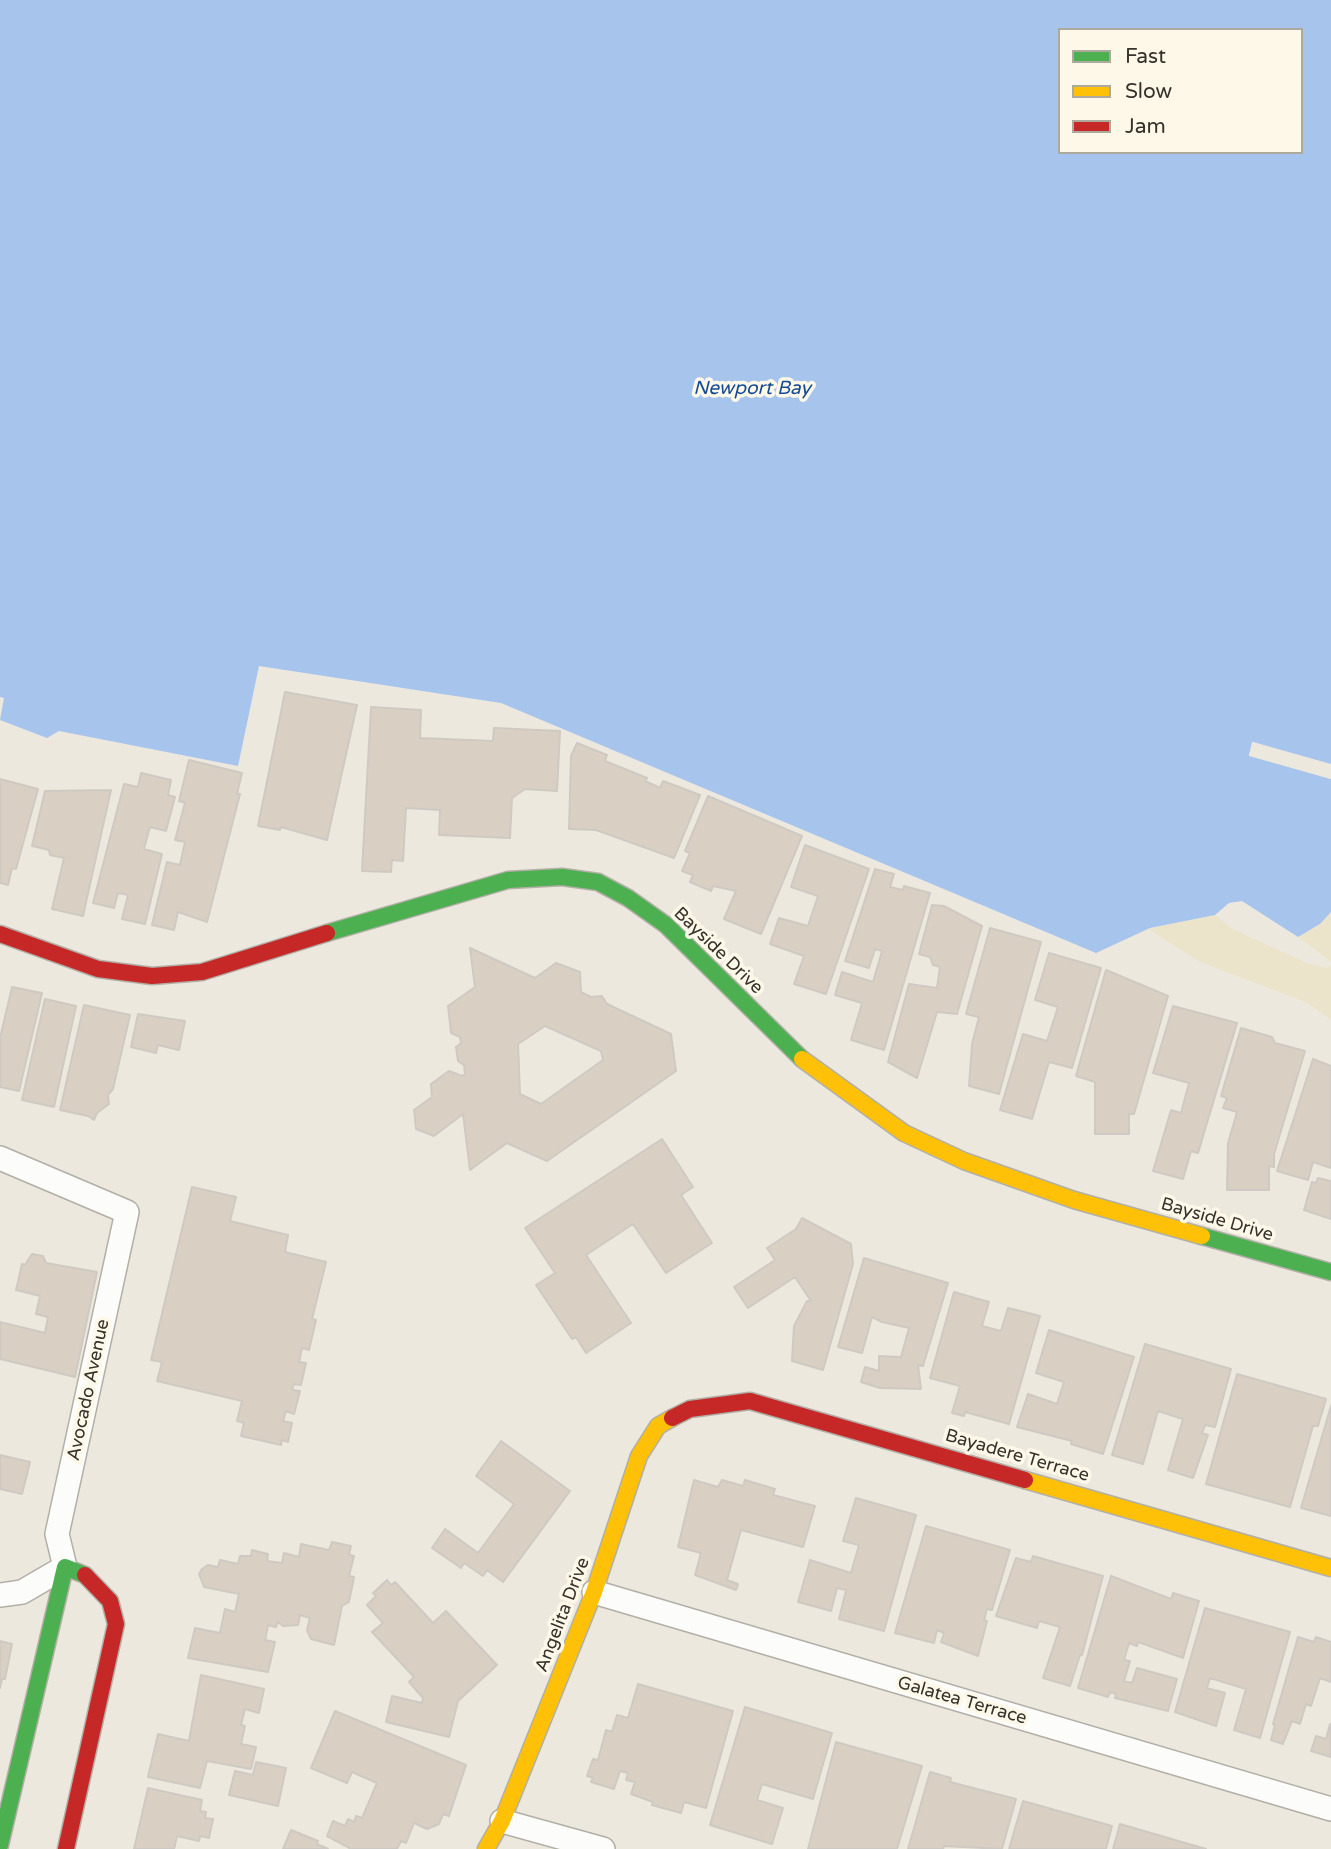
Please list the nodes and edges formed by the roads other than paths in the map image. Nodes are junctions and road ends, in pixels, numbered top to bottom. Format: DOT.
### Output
graph roads {
  1 [pos="0,934"];
  2 [pos="0,1158"];
  3 [pos="1331,1272"];
  4 [pos="690,1409"];
  5 [pos="65,1567"];
  6 [pos="1331,1567"];
  7 [pos="594,1592"];
  8 [pos="0,1595"];
  9 [pos="1331,1809"];
  10 [pos="502,1821"];
  11 [pos="0,1845"];
  12 [pos="66,1849"];
  13 [pos="486,1849"];
  14 [pos="603,1849"];
  1 -- 3 [label="street, Bayside Drive"];
  2 -- 5 [label="street, Avocado Avenue"];
  4 -- 6 [label="street, Bayadere Terrace"];
  4 -- 7 [label="street, Angelita Drive"];
  5 -- 8 [label="street"];
  5 -- 11 [label="street, Avocado Avenue"];
  5 -- 12 [label="street"];
  7 -- 9 [label="street, Galatea Terrace"];
  7 -- 10 [label="street, Angelita Drive"];
  10 -- 13 [label="street, Angelita Drive"];
  10 -- 14 [label="street"];
}
